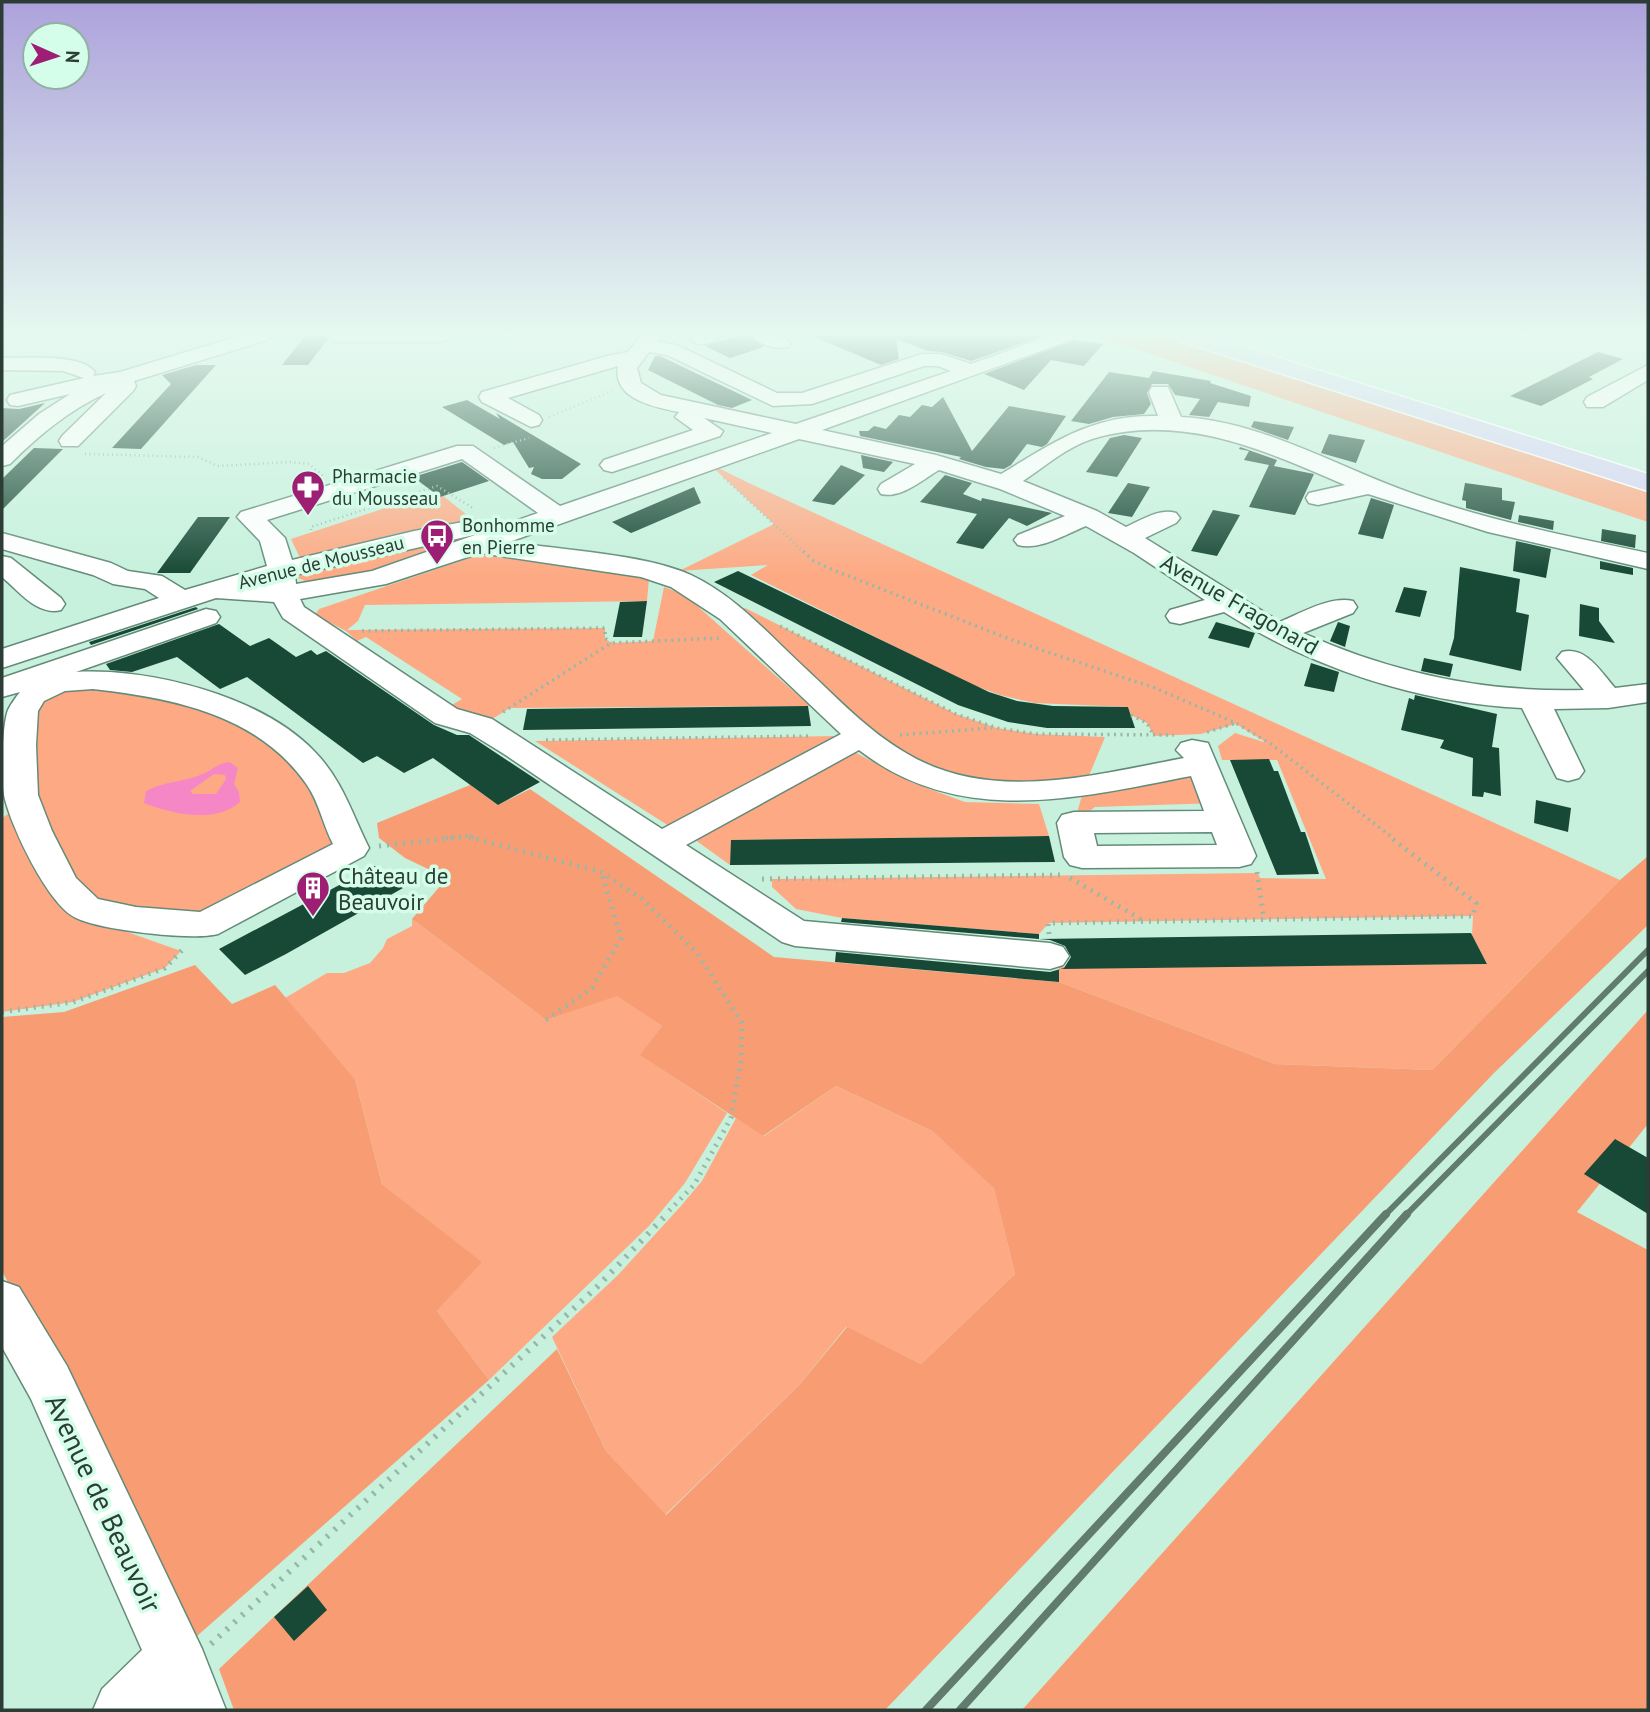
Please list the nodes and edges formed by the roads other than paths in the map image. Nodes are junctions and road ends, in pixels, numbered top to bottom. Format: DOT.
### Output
graph roads {
  1 [pos="51,416"];
  2 [pos="100,416"];
  3 [pos="524,416"];
  4 [pos="685,416"];
  5 [pos="719,416"];
  6 [pos="840,416"];
  7 [pos="1169,416"];
  8 [pos="1438,416"];
  9 [pos="1463,416"];
  10 [pos="531,420"];
  11 [pos="1172,423"];
  12 [pos="1047,425"];
  13 [pos="794,432"];
  14 [pos="1083,435"];
  15 [pos="1305,436"];
  16 [pos="76,445"];
  17 [pos="1280,449"];
  18 [pos="2,458"];
  19 [pos="936,463"];
  20 [pos="612,465"];
  21 [pos="1648,476"];
  22 [pos="1005,482"];
  23 [pos="1648,484"];
  24 [pos="1367,487"];
  25 [pos="890,489"];
  26 [pos="1318,498"];
  27 [pos="557,515"];
  28 [pos="1087,516"];
  29 [pos="1167,518"];
  30 [pos="1501,530"];
  31 [pos="490,532"];
  32 [pos="1125,537"];
  33 [pos="1027,540"];
  34 [pos="2,541"];
  35 [pos="1484,553"];
  36 [pos="1648,561"];
  37 [pos="2,564"];
  38 [pos="122,578"];
  39 [pos="288,593"];
  40 [pos="180,599"];
  41 [pos="1230,601"];
  42 [pos="208,603"];
  43 [pos="51,604"];
  44 [pos="1343,607"];
  45 [pos="1180,616"];
  46 [pos="119,620"];
  47 [pos="1279,632"];
  48 [pos="1572,659"];
  49 [pos="22,670"];
  50 [pos="2,688"];
  51 [pos="1648,693"];
  52 [pos="1608,699"];
  53 [pos="1534,700"];
  54 [pos="857,732"];
  55 [pos="1568,771"];
  56 [pos="1225,821"];
  57 [pos="661,844"];
  58 [pos="1050,956"];
  59 [pos="2,1301"];
  60 [pos="184,1680"];
  61 [pos="123,1710"];
  1 -- 18 [label="street"];
  2 -- 16 [label="street"];
  3 -- 10 [label="street"];
  4 -- 20 [label="street"];
  5 -- 13 [label="street, Avenue Fragonard"];
  6 -- 13 [label="street, Avenue de Mousseau"];
  7 -- 11 [label="street"];
  8 -- 23 [label="main road"];
  9 -- 21 [label="main road"];
  11 -- 14 [label="street"];
  11 -- 17 [label="street"];
  12 -- 14 [label="street"];
  13 -- 19 [label="street, Avenue Fragonard"];
  13 -- 27 [label="street, Avenue de Mousseau"];
  14 -- 22 [label="street"];
  15 -- 17 [label="street"];
  17 -- 24 [label="street"];
  19 -- 22 [label="street, Avenue Fragonard"];
  19 -- 25 [label="street"];
  22 -- 28 [label="street, Avenue Fragonard"];
  24 -- 26 [label="street"];
  24 -- 30 [label="street"];
  27 -- 31 [label="street, Avenue de Mousseau"];
  27 -- 39 [label="street"];
  28 -- 32 [label="street, Avenue Fragonard"];
  28 -- 33 [label="street"];
  29 -- 32 [label="street"];
  30 -- 35 [label="street"];
  30 -- 36 [label="street"];
  31 -- 39 [label="street"];
  31 -- 39 [label="street, Avenue de Mousseau"];
  31 -- 54 [label="street"];
  32 -- 41 [label="street, Avenue Fragonard"];
  34 -- 38 [label="street"];
  37 -- 43 [label="street"];
  38 -- 40 [label="street"];
  38 -- 46 [label="street"];
  39 -- 42 [label="street, Avenue de Mousseau"];
  39 -- 57 [label="street"];
  40 -- 42 [label="street, Avenue de Mousseau"];
  40 -- 46 [label="street, Avenue de Mousseau"];
  41 -- 45 [label="street"];
  41 -- 47 [label="street, Avenue Fragonard"];
  42 -- 49 [label="street"];
  44 -- 47 [label="street"];
  46 -- 49 [label="street, Avenue de Mousseau"];
  47 -- 53 [label="street, Avenue Fragonard"];
  48 -- 52 [label="street"];
  49 -- 49 [label="street"];
  49 -- 50 [label="street"];
  51 -- 52 [label="street, Avenue Fragonard"];
  52 -- 53 [label="street, Avenue Fragonard"];
  53 -- 55 [label="street"];
  54 -- 56 [label="street"];
  54 -- 57 [label="street"];
  57 -- 58 [label="street"];
  59 -- 60 [label="street, Avenue de Beauvoir"];
  60 -- 61 [label="street"];
}
